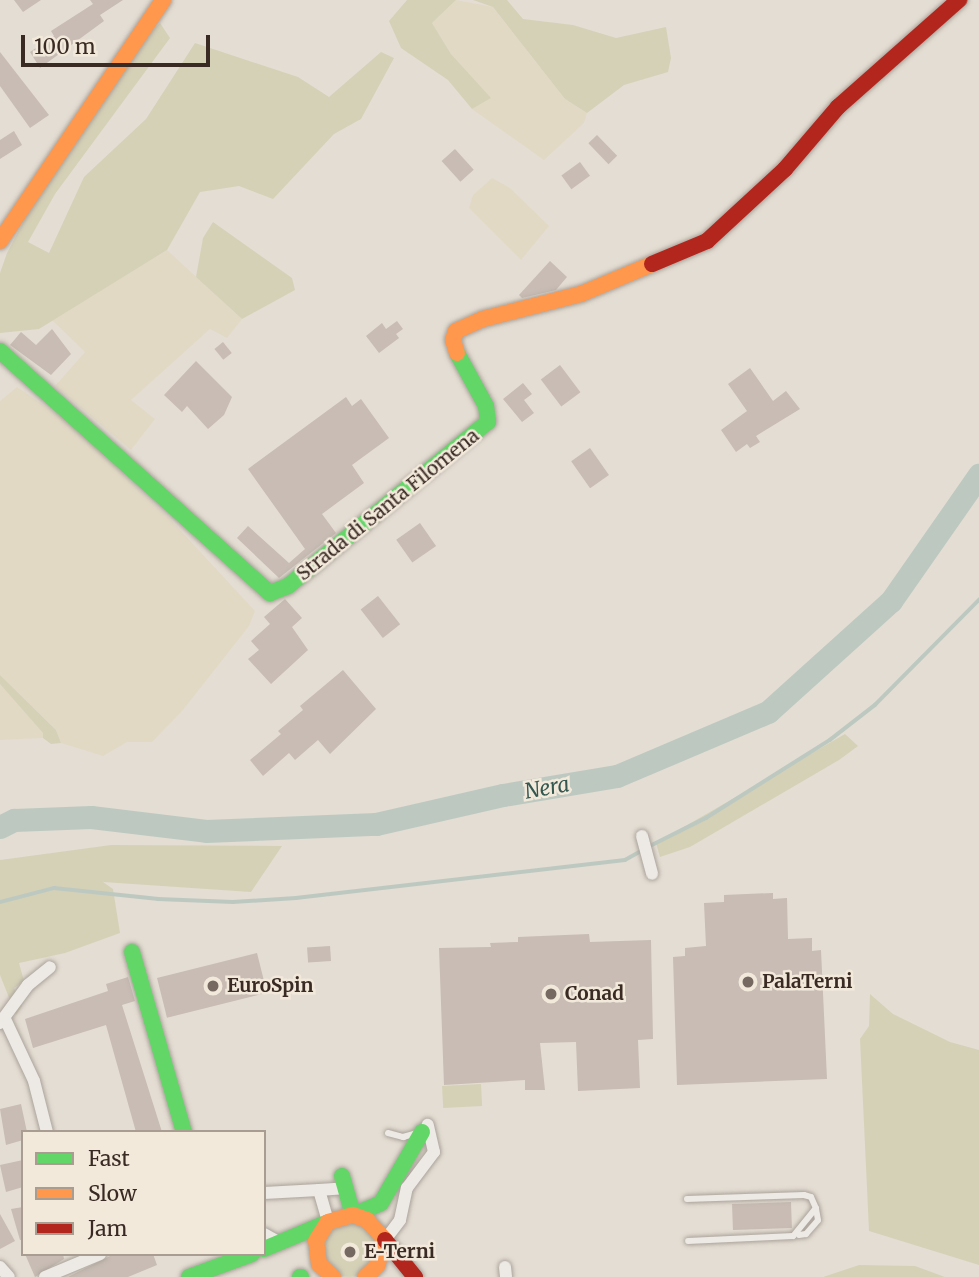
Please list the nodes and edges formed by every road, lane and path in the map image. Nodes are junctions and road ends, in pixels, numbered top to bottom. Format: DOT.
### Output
graph roads {
  1 [pos="163,0"];
  2 [pos="959,0"];
  3 [pos="0,241"];
  4 [pos="0,351"];
  5 [pos="642,836"];
  6 [pos="652,874"];
  7 [pos="132,952"];
  8 [pos="50,967"];
  9 [pos="3,1021"];
  10 [pos="425,1128"];
  11 [pos="46,1130"];
  12 [pos="183,1130"];
  13 [pos="388,1133"];
  14 [pos="344,1182"];
  15 [pos="319,1190"];
  16 [pos="266,1193"];
  17 [pos="687,1199"];
  18 [pos="353,1214"];
  19 [pos="328,1222"];
  20 [pos="266,1235"];
  21 [pos="386,1240"];
  22 [pos="688,1241"];
  23 [pos="281,1243"];
  24 [pos="266,1249"];
  25 [pos="243,1256"];
  26 [pos="81,1258"];
  27 [pos="0,1267"];
  28 [pos="9,1277"];
  29 [pos="45,1277"];
  30 [pos="188,1277"];
  31 [pos="333,1277"];
  32 [pos="365,1277"];
  33 [pos="415,1277"];
  1 -- 3 [label="street"];
  2 -- 4 [label="street, Strada di Santa Filomena"];
  5 -- 6 [label="street"];
  7 -- 12 [label="street"];
  8 -- 9 [label="street"];
  9 -- 11 [label="street"];
  10 -- 13 [label="lane"];
  10 -- 18 [label="street"];
  10 -- 21 [label="street"];
  14 -- 15 [label="street"];
  14 -- 18 [label="street"];
  15 -- 16 [label="street"];
  15 -- 19 [label="street"];
  17 -- 22 [label="lane"];
  18 -- 19 [label="street"];
  18 -- 21 [label="street"];
  19 -- 23 [label="street"];
  19 -- 31 [label="street"];
  20 -- 23 [label="street"];
  21 -- 32 [label="street"];
  21 -- 33 [label="street"];
  23 -- 24 [label="street"];
  25 -- 30 [label="street"];
  26 -- 29 [label="street"];
  27 -- 28 [label="street"];
}
